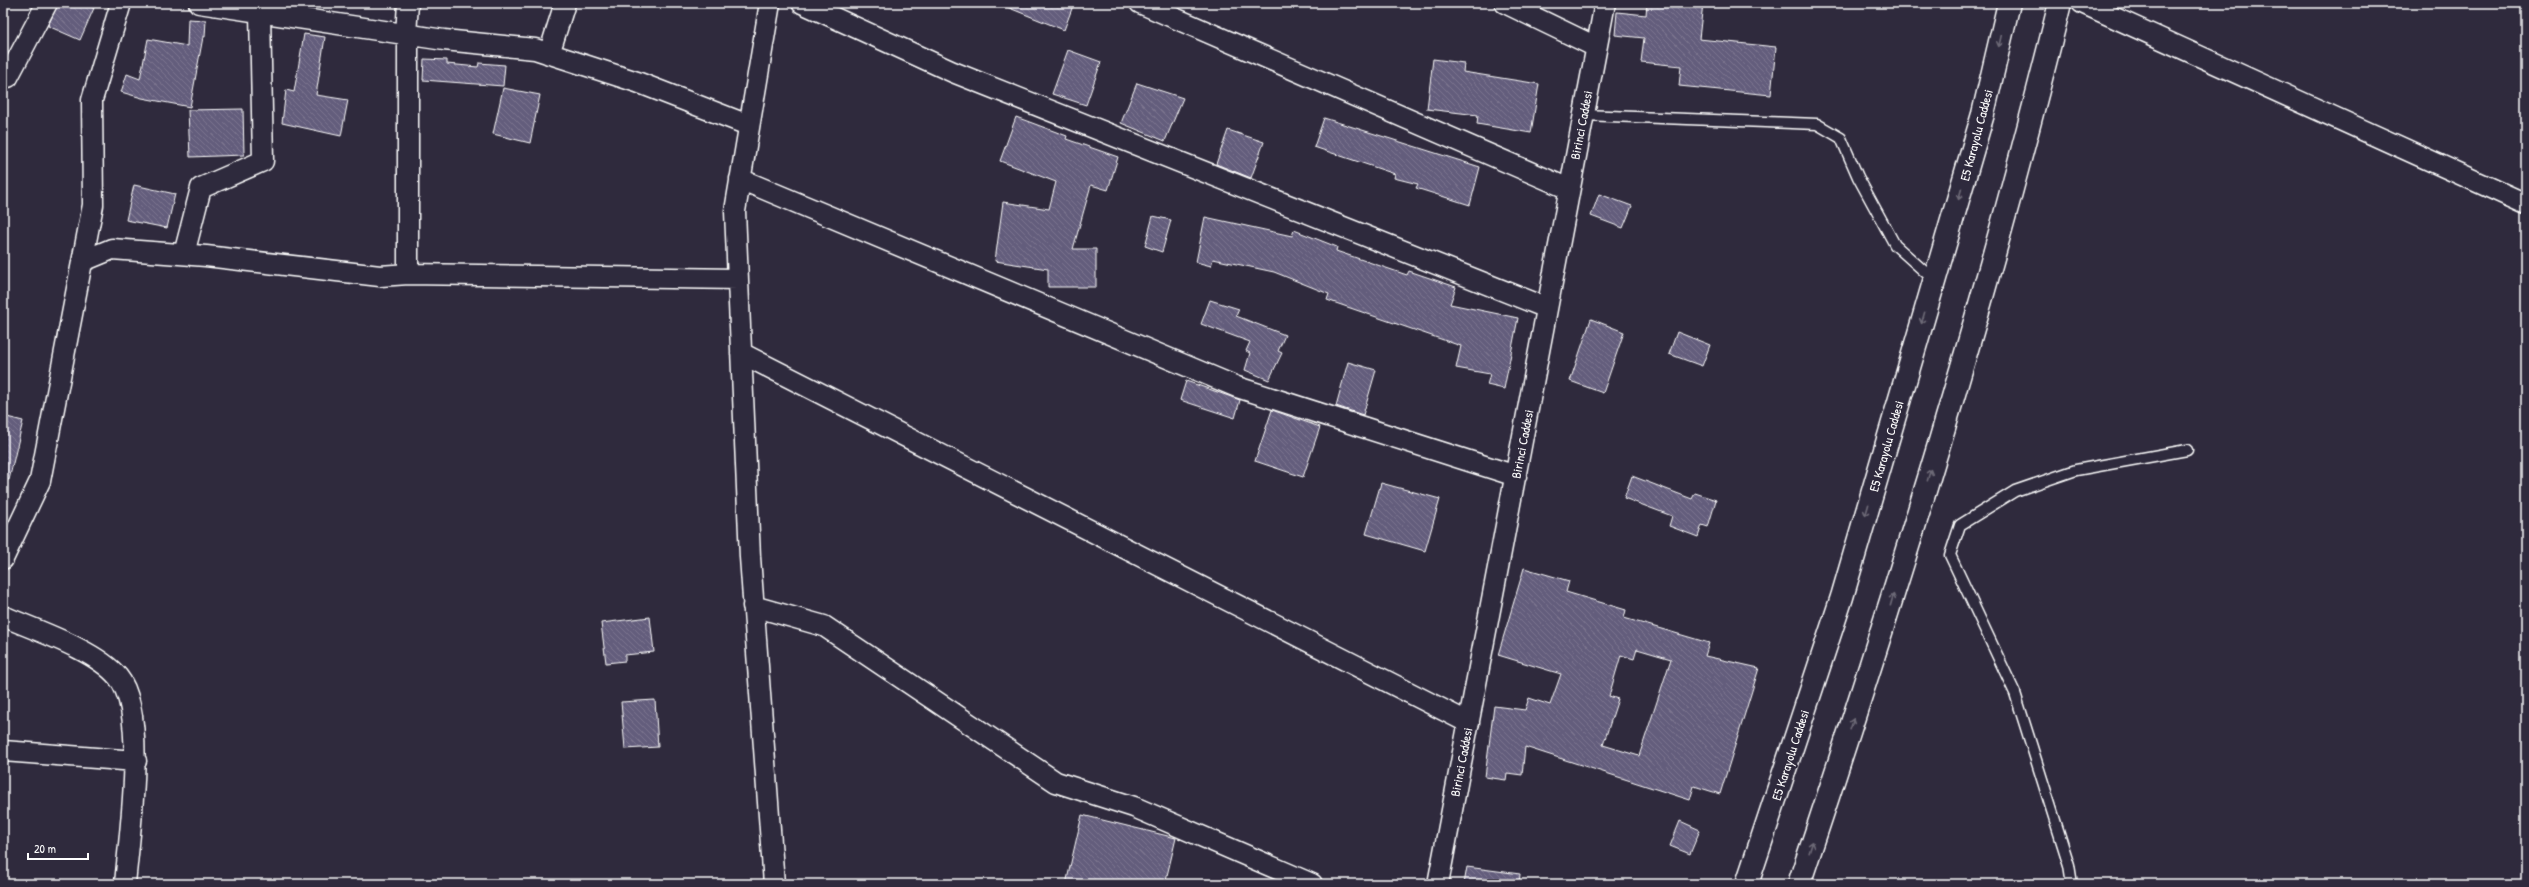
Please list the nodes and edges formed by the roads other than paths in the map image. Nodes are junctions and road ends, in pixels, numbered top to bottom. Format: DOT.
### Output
graph roads {
  1 [pos="47,3"];
  2 [pos="121,3"];
  3 [pos="200,3"];
  4 [pos="408,3"];
  5 [pos="565,3"];
  6 [pos="770,3"];
  7 [pos="802,3"];
  8 [pos="1140,3"];
  9 [pos="1505,3"];
  10 [pos="1605,3"];
  11 [pos="2010,3"];
  12 [pos="2060,3"];
  13 [pos="2082,3"];
  14 [pos="260,13"];
  15 [pos="407,35"];
  16 [pos="1596,46"];
  17 [pos="549,54"];
  18 [pos="8,77"];
  19 [pos="1584,115"];
  20 [pos="748,125"];
  21 [pos="740,179"];
  22 [pos="1569,189"];
  23 [pos="2526,204"];
  24 [pos="184,254"];
  25 [pos="83,260"];
  26 [pos="408,274"];
  27 [pos="738,279"];
  28 [pos="1934,281"];
  29 [pos="1547,308"];
  30 [pos="741,353"];
  31 [pos="2187,450"];
  32 [pos="1516,476"];
  33 [pos="3,559"];
  34 [pos="753,606"];
  35 [pos="3,616"];
  36 [pos="1469,723"];
  37 [pos="3,751"];
  38 [pos="136,761"];
  39 [pos="125,884"];
  40 [pos="774,884"];
  41 [pos="1312,884"];
  42 [pos="1438,884"];
  43 [pos="1747,884"];
  44 [pos="1799,884"];
  45 [pos="2072,884"];
  1 -- 18 [label="street"];
  2 -- 25 [label="street"];
  3 -- 14 [label="street"];
  4 -- 15 [label="street"];
  5 -- 17 [label="street"];
  6 -- 20 [label="street"];
  7 -- 29 [label="street"];
  8 -- 22 [label="street"];
  9 -- 16 [label="street"];
  10 -- 16 [label="street, Birinci Caddesi"];
  11 -- 28 [label="highway, E5 Karayolu Caddesi, one-way"];
  44 -- 12 [label="highway, one-way"];
  13 -- 23 [label="street"];
  14 -- 15 [label="street"];
  14 -- 24 [label="street"];
  15 -- 17 [label="street"];
  15 -- 26 [label="street"];
  16 -- 19 [label="street, Birinci Caddesi"];
  17 -- 20 [label="street"];
  19 -- 22 [label="street, Birinci Caddesi"];
  19 -- 28 [label="lane"];
  20 -- 21 [label="street"];
  21 -- 27 [label="street"];
  21 -- 32 [label="street"];
  22 -- 29 [label="street, Birinci Caddesi"];
  24 -- 25 [label="street"];
  24 -- 26 [label="street"];
  25 -- 33 [label="street"];
  26 -- 27 [label="street"];
  27 -- 30 [label="street"];
  28 -- 43 [label="highway, E5 Karayolu Caddesi, one-way"];
  29 -- 32 [label="street, Birinci Caddesi"];
  30 -- 34 [label="street"];
  30 -- 36 [label="street"];
  31 -- 45 [label="lane"];
  32 -- 36 [label="street, Birinci Caddesi"];
  34 -- 40 [label="street"];
  34 -- 41 [label="street"];
  35 -- 38 [label="street"];
  36 -- 42 [label="street, Birinci Caddesi"];
  37 -- 38 [label="street"];
  38 -- 39 [label="street"];
}
